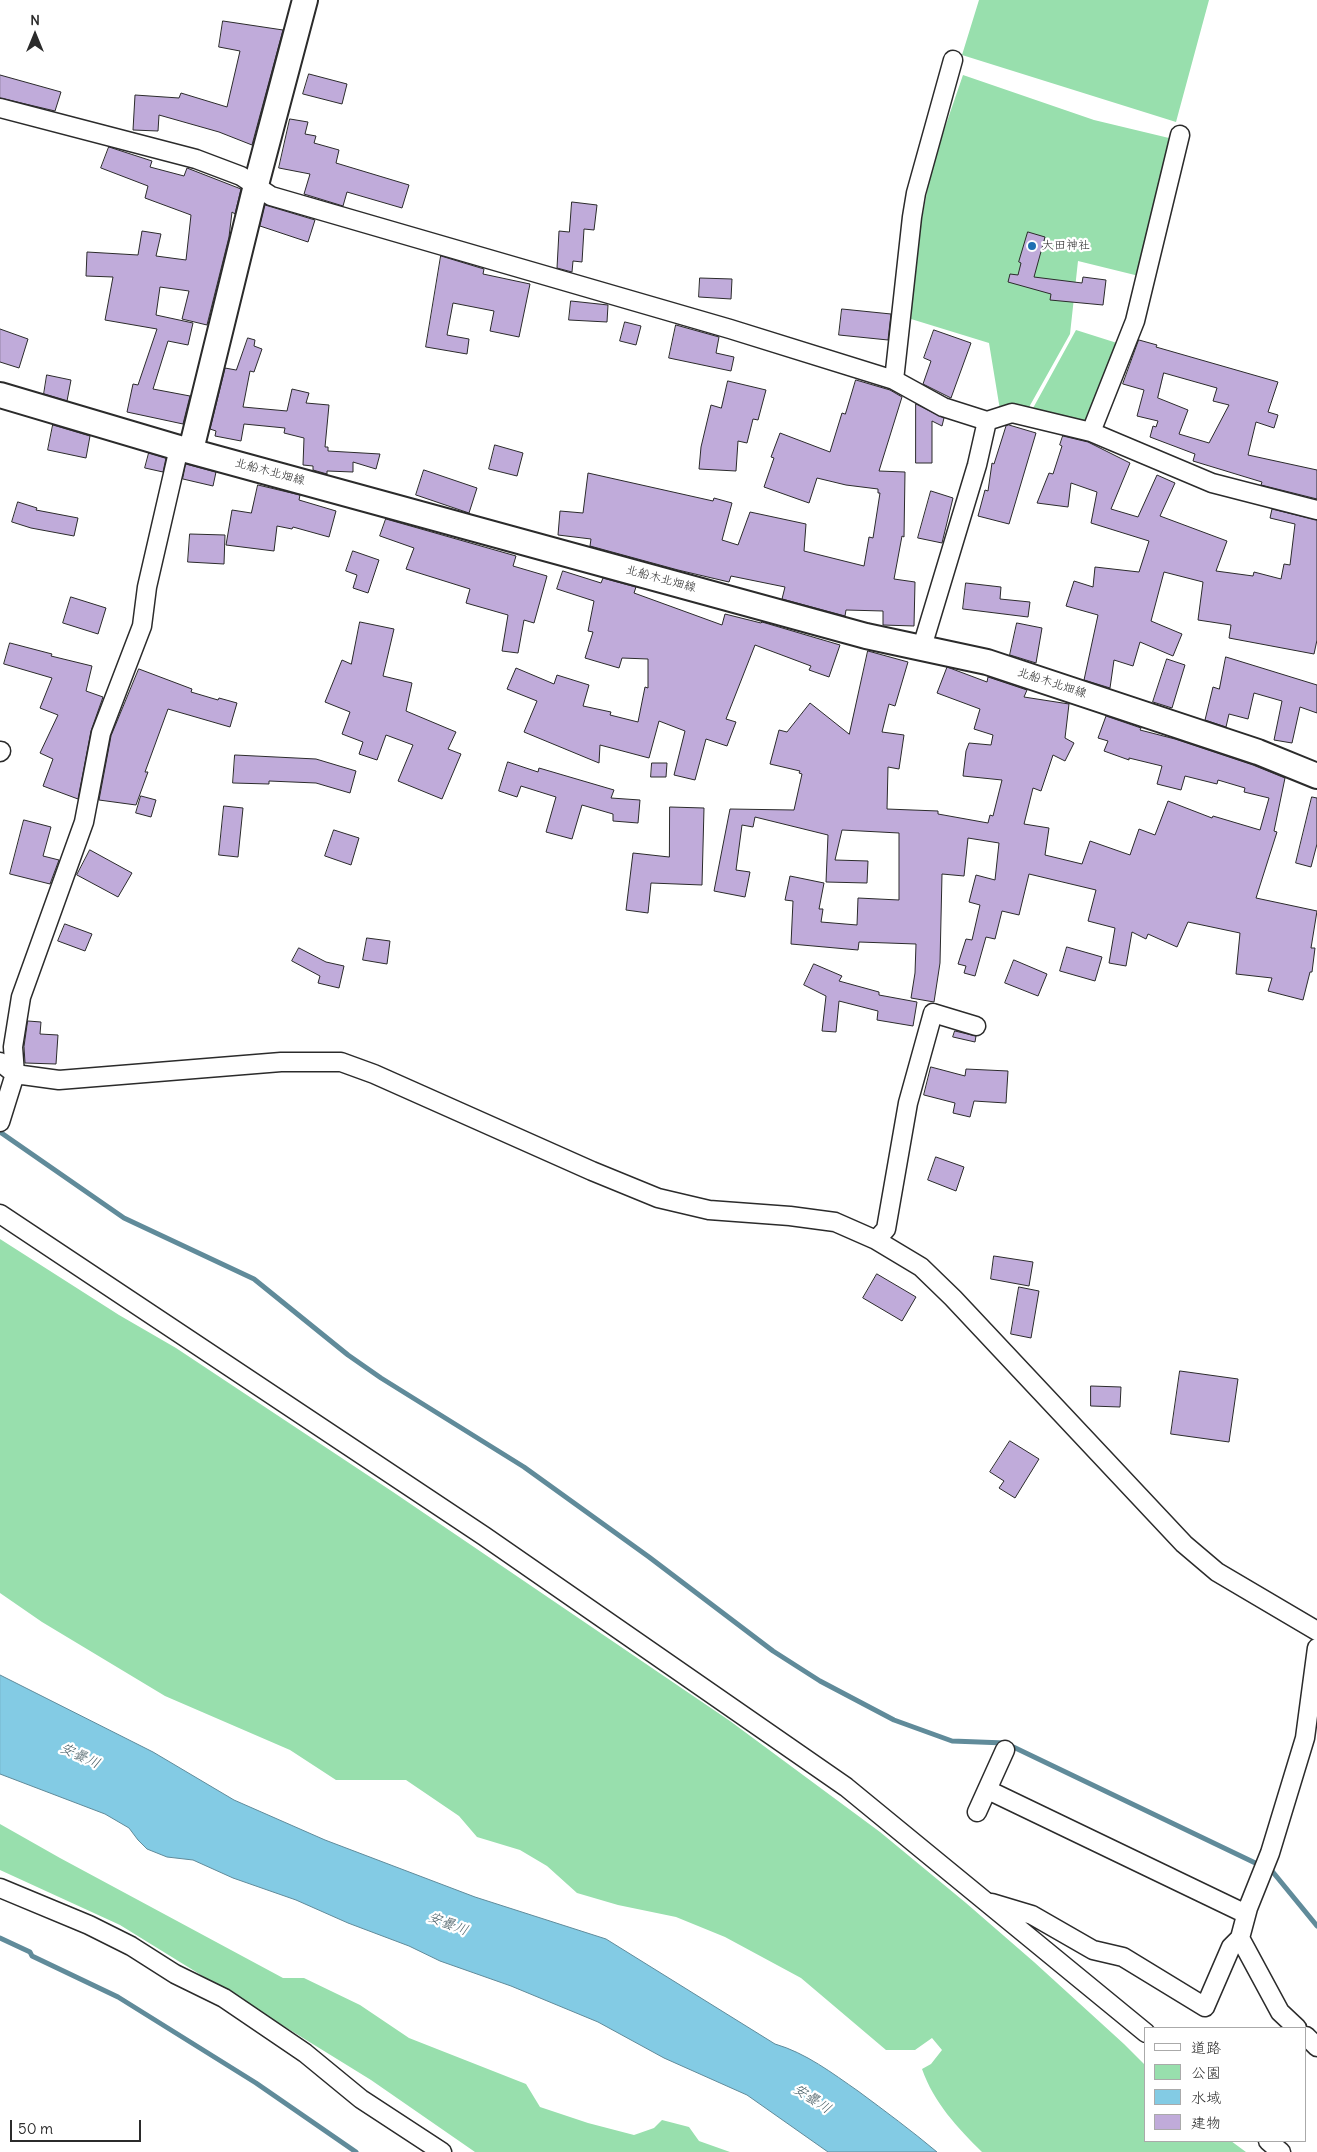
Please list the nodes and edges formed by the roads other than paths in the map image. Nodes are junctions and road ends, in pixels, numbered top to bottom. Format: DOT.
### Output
graph roads {
  1 [pos="305,0"];
  2 [pos="953,60"];
  3 [pos="0,108"];
  4 [pos="1180,134"];
  5 [pos="256,184"];
  6 [pos="894,380"];
  7 [pos="0,395"];
  8 [pos="987,421"];
  9 [pos="1091,432"];
  10 [pos="185,449"];
  11 [pos="1317,510"];
  12 [pos="922,647"];
  13 [pos="1317,776"];
  14 [pos="976,1026"];
  15 [pos="0,1062"];
  16 [pos="16,1074"];
  17 [pos="0,1122"];
  18 [pos="0,1214"];
  19 [pos="876,1240"];
  20 [pos="1317,1631"];
  21 [pos="1317,1648"];
  22 [pos="1005,1750"];
  23 [pos="988,1790"];
  24 [pos="977,1812"];
  25 [pos="0,1888"];
  26 [pos="984,1901"];
  27 [pos="1246,1914"];
  28 [pos="1240,1938"];
  29 [pos="1297,2027"];
  30 [pos="1144,2031"];
  31 [pos="1307,2037"];
  32 [pos="1317,2047"];
  33 [pos="1269,2142"];
  34 [pos="442,2152"];
  35 [pos="1281,2152"];
  1 -- 5 [label="main road"];
  2 -- 6 [label="street"];
  3 -- 5 [label="street"];
  4 -- 9 [label="street"];
  5 -- 6 [label="street"];
  5 -- 10 [label="main road"];
  6 -- 8 [label="street"];
  7 -- 10 [label="main road, 北船木北畑線"];
  8 -- 9 [label="street"];
  8 -- 12 [label="street"];
  9 -- 11 [label="street"];
  10 -- 12 [label="main road, 北船木北畑線"];
  10 -- 16 [label="street"];
  12 -- 13 [label="main road, 北船木北畑線"];
  14 -- 19 [label="street"];
  15 -- 16 [label="street"];
  16 -- 17 [label="street"];
  16 -- 19 [label="street"];
  18 -- 26 [label="street"];
  19 -- 20 [label="street"];
  21 -- 27 [label="street"];
  22 -- 23 [label="street"];
  23 -- 24 [label="street"];
  23 -- 27 [label="street"];
  25 -- 34 [label="street"];
  26 -- 28 [label="street"];
  26 -- 30 [label="street"];
  27 -- 28 [label="street"];
  28 -- 29 [label="street"];
  31 -- 32 [label="street"];
  33 -- 35 [label="street"];
}
